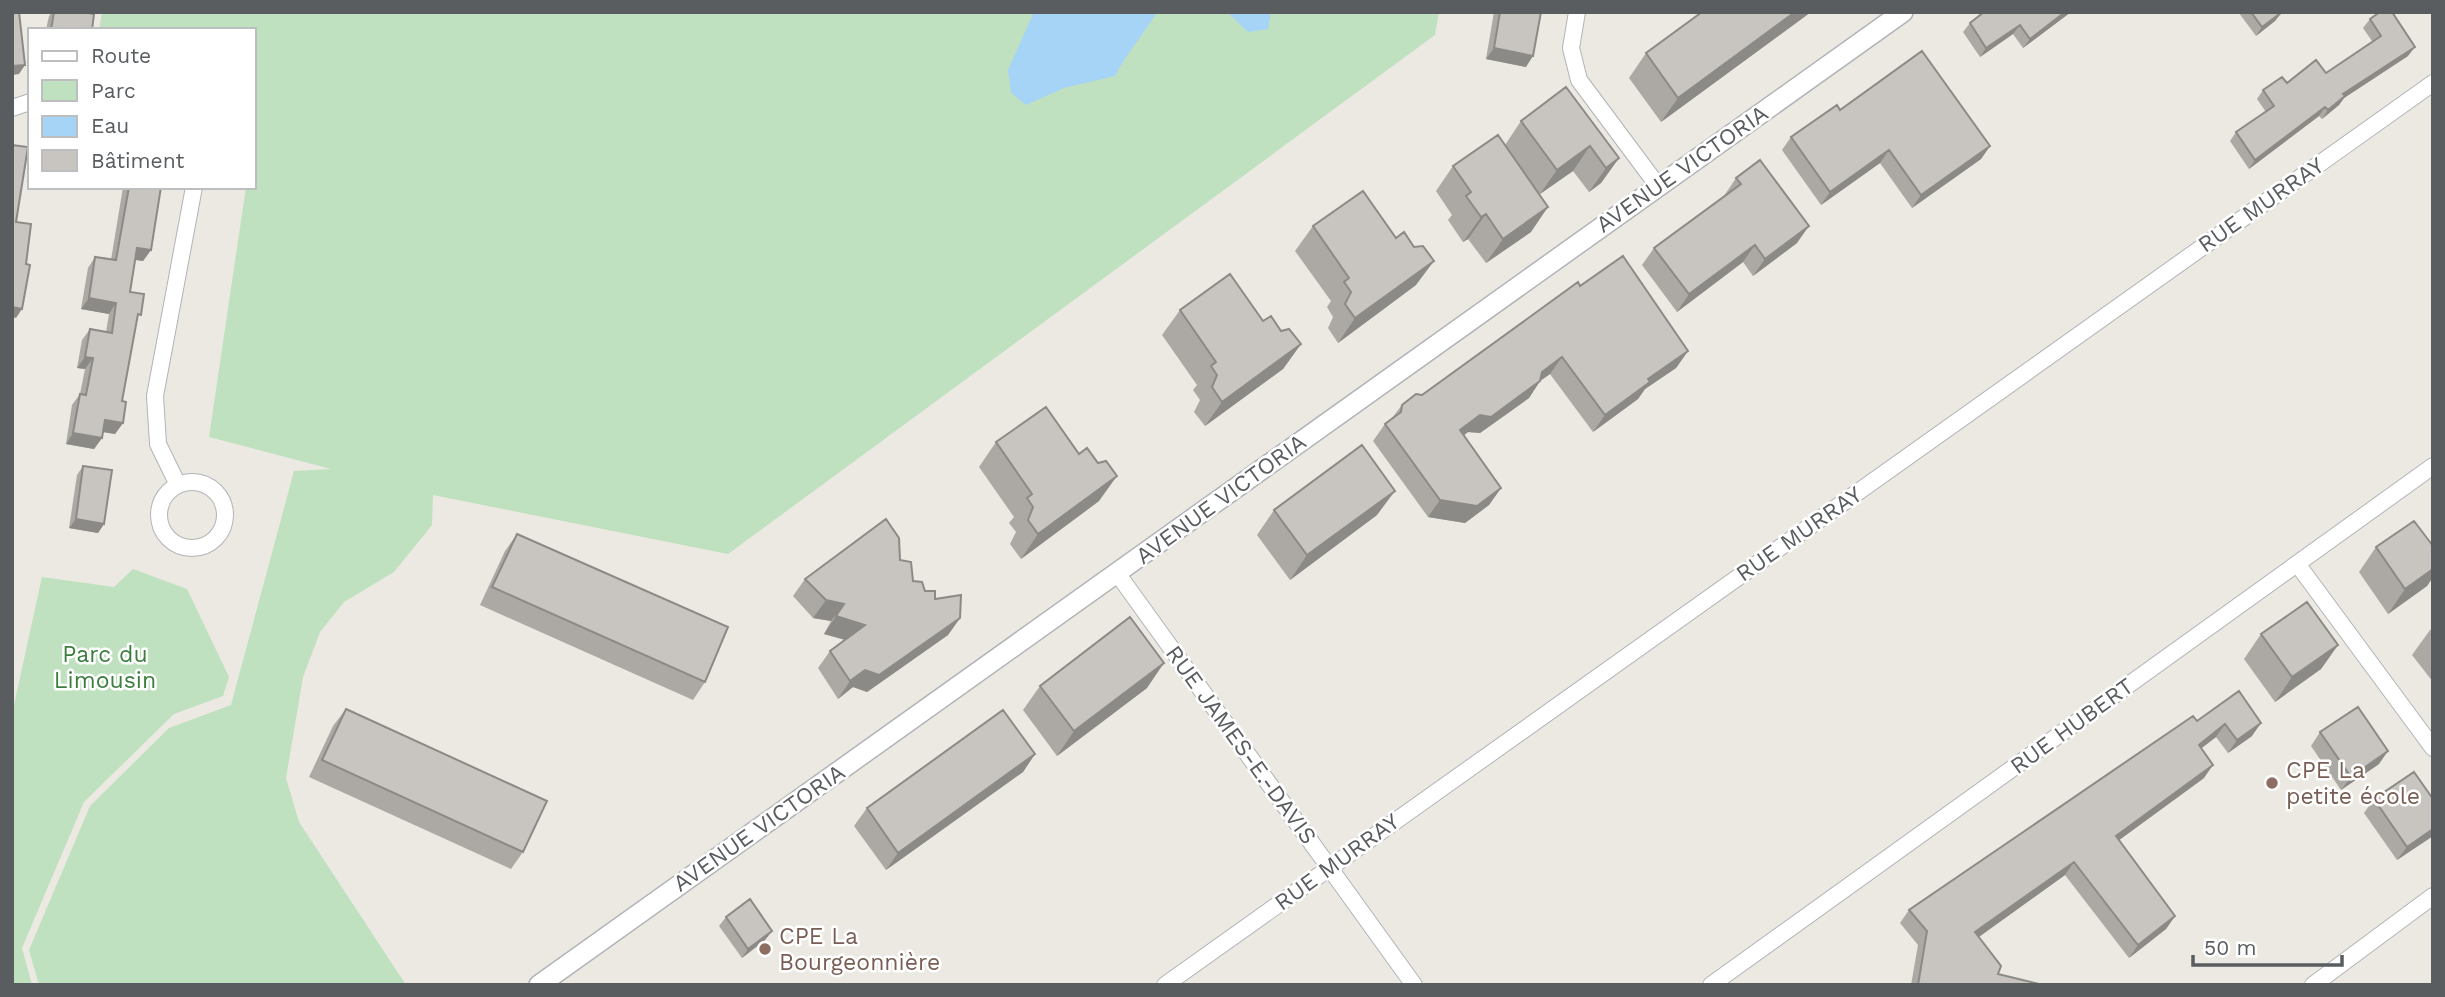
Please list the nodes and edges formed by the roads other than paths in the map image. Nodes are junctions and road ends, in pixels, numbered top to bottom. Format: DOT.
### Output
graph roads {
  1 [pos="1577,12"];
  2 [pos="1903,12"];
  3 [pos="2433,83"];
  4 [pos="1658,186"];
  5 [pos="194,189"];
  6 [pos="2433,467"];
  7 [pos="178,485"];
  8 [pos="2298,565"];
  9 [pos="1117,573"];
  10 [pos="2433,748"];
  11 [pos="1329,868"];
  12 [pos="2433,897"];
  13 [pos="539,985"];
  14 [pos="1165,985"];
  15 [pos="1413,985"];
  16 [pos="1711,985"];
  17 [pos="2313,985"];
  1 -- 4 [label="street"];
  2 -- 4 [label="street, AVENUE VICTORIA"];
  3 -- 11 [label="street, RUE MURRAY"];
  4 -- 9 [label="street, AVENUE VICTORIA"];
  5 -- 7 [label="street"];
  6 -- 8 [label="street, RUE HUBERT"];
  7 -- 7 [label="street"];
  8 -- 10 [label="street"];
  8 -- 16 [label="street, RUE HUBERT"];
  9 -- 11 [label="street, RUE JAMES-E.-DAVIS"];
  9 -- 13 [label="street, AVENUE VICTORIA"];
  11 -- 14 [label="street, RUE MURRAY"];
  11 -- 15 [label="street, RUE JAMES-E.-DAVIS"];
  12 -- 17 [label="street"];
}
